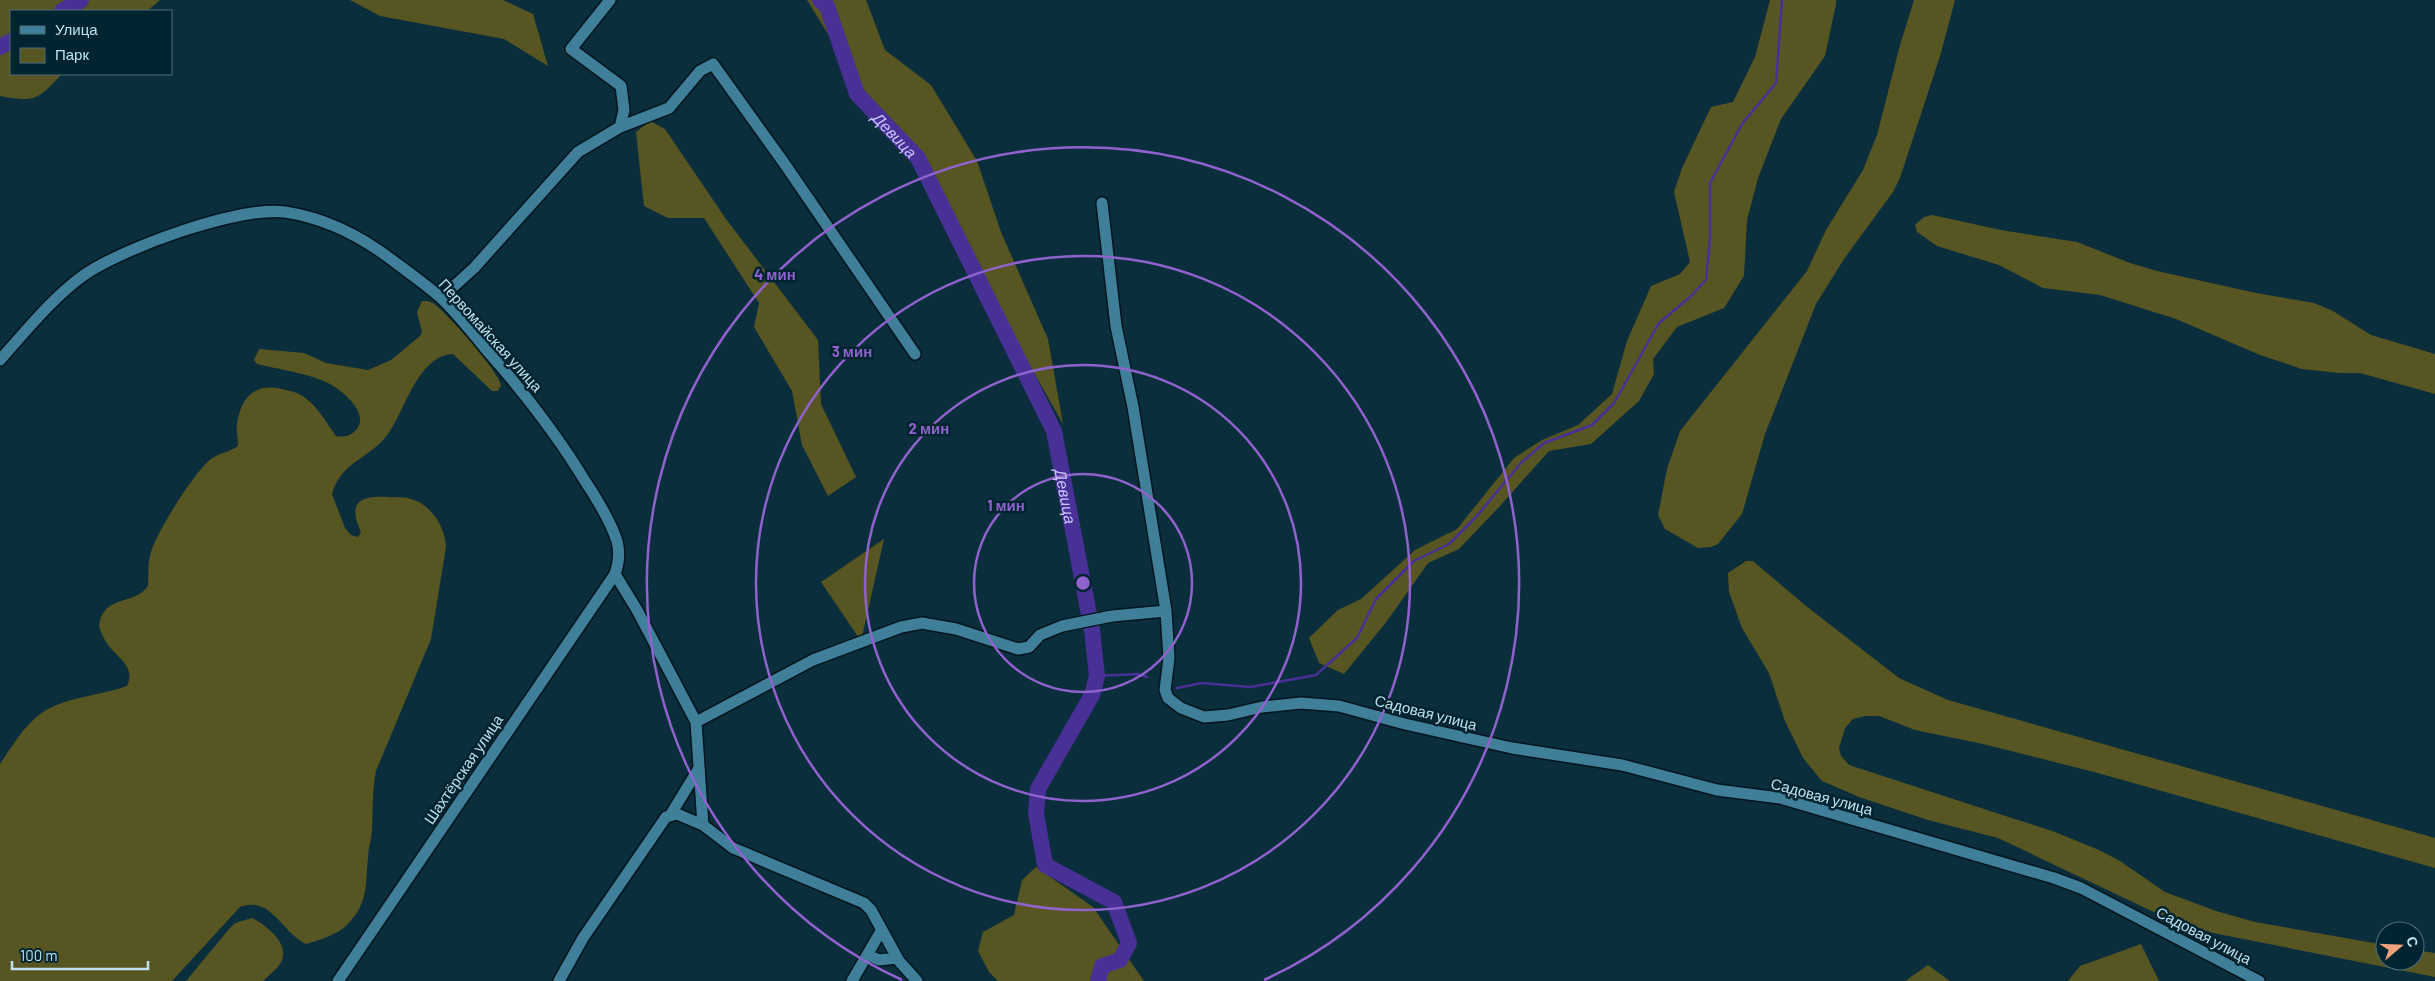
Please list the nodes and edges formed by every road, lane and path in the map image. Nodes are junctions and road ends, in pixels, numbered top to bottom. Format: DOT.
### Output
graph roads {
  1 [pos="610,0"];
  2 [pos="620,127"];
  3 [pos="1102,203"];
  4 [pos="441,298"];
  5 [pos="915,354"];
  6 [pos="0,360"];
  7 [pos="615,574"];
  8 [pos="1166,611"];
  9 [pos="696,722"];
  10 [pos="699,768"];
  11 [pos="671,814"];
  12 [pos="703,825"];
  13 [pos="882,931"];
  14 [pos="868,955"];
  15 [pos="896,958"];
  16 [pos="338,981"];
  17 [pos="559,981"];
  18 [pos="852,981"];
  19 [pos="918,981"];
  20 [pos="2259,981"];
  1 -- 2 [label="street"];
  2 -- 4 [label="street"];
  2 -- 5 [label="street"];
  3 -- 8 [label="street, Садовая улица"];
  4 -- 6 [label="street, Первомайская улица"];
  4 -- 7 [label="street, Первомайская улица"];
  7 -- 9 [label="street"];
  7 -- 16 [label="street, Шахтёрская улица"];
  8 -- 9 [label="street"];
  8 -- 20 [label="street, Садовая улица"];
  9 -- 10 [label="street"];
  10 -- 11 [label="street"];
  10 -- 12 [label="street"];
  11 -- 12 [label="street"];
  11 -- 17 [label="street"];
  12 -- 13 [label="street"];
  13 -- 14 [label="street"];
  13 -- 15 [label="street"];
  14 -- 15 [label="street"];
  14 -- 18 [label="street"];
  15 -- 19 [label="street"];
}
